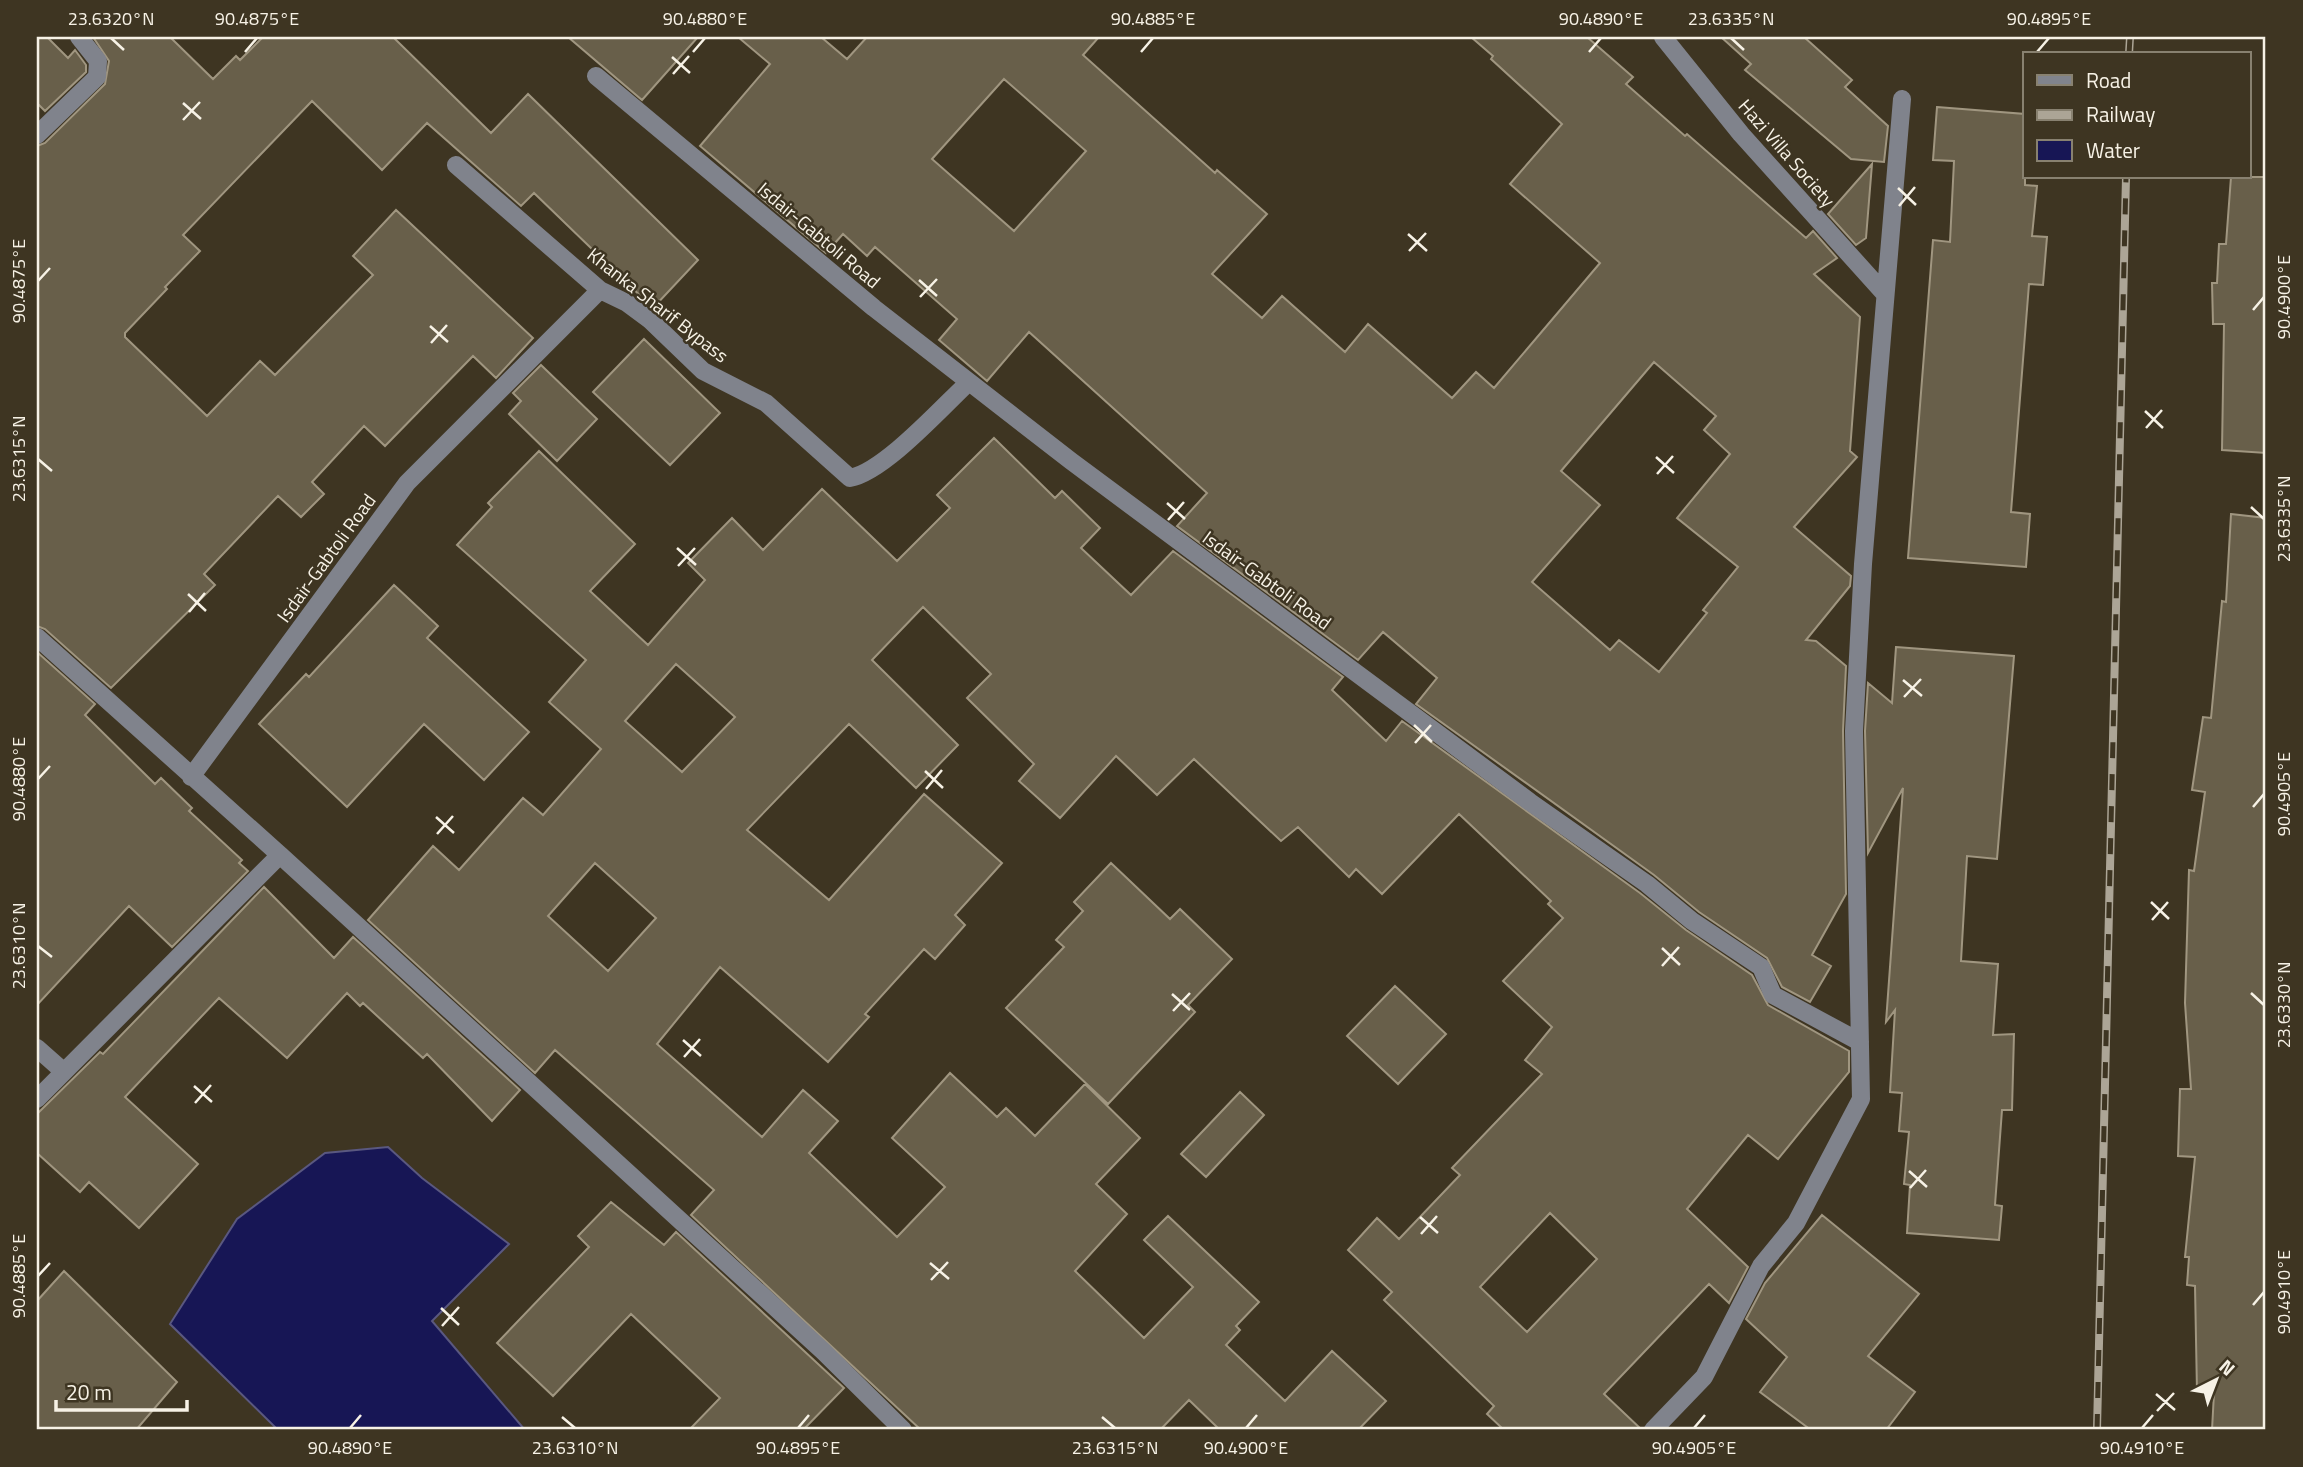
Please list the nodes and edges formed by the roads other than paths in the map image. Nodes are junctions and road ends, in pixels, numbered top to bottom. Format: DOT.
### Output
graph roads {
  1 [pos="79,37"];
  2 [pos="1663,37"];
  3 [pos="596,76"];
  4 [pos="1902,99"];
  5 [pos="37,135"];
  6 [pos="456,164"];
  7 [pos="600,290"];
  8 [pos="1884,293"];
  9 [pos="969,382"];
  10 [pos="37,637"];
  11 [pos="191,777"];
  12 [pos="280,855"];
  13 [pos="1860,1042"];
  14 [pos="37,1048"];
  15 [pos="63,1071"];
  16 [pos="37,1099"];
  17 [pos="903,1430"];
  18 [pos="1653,1430"];
  1 -- 5 [label="street"];
  2 -- 8 [label="street, Hazi Villa Society"];
  3 -- 9 [label="street, Isdair-Gabtoli Road"];
  4 -- 8 [label="street"];
  6 -- 7 [label="street, Khanka Sharif Bypass"];
  7 -- 9 [label="street, Khanka Sharif Bypass"];
  7 -- 11 [label="street, Isdair-Gabtoli Road"];
  8 -- 13 [label="street"];
  9 -- 13 [label="street, Isdair-Gabtoli Road"];
  10 -- 11 [label="street"];
  11 -- 12 [label="street"];
  12 -- 15 [label="street"];
  12 -- 17 [label="street"];
  13 -- 18 [label="street"];
  14 -- 15 [label="street"];
  15 -- 16 [label="street"];
}
